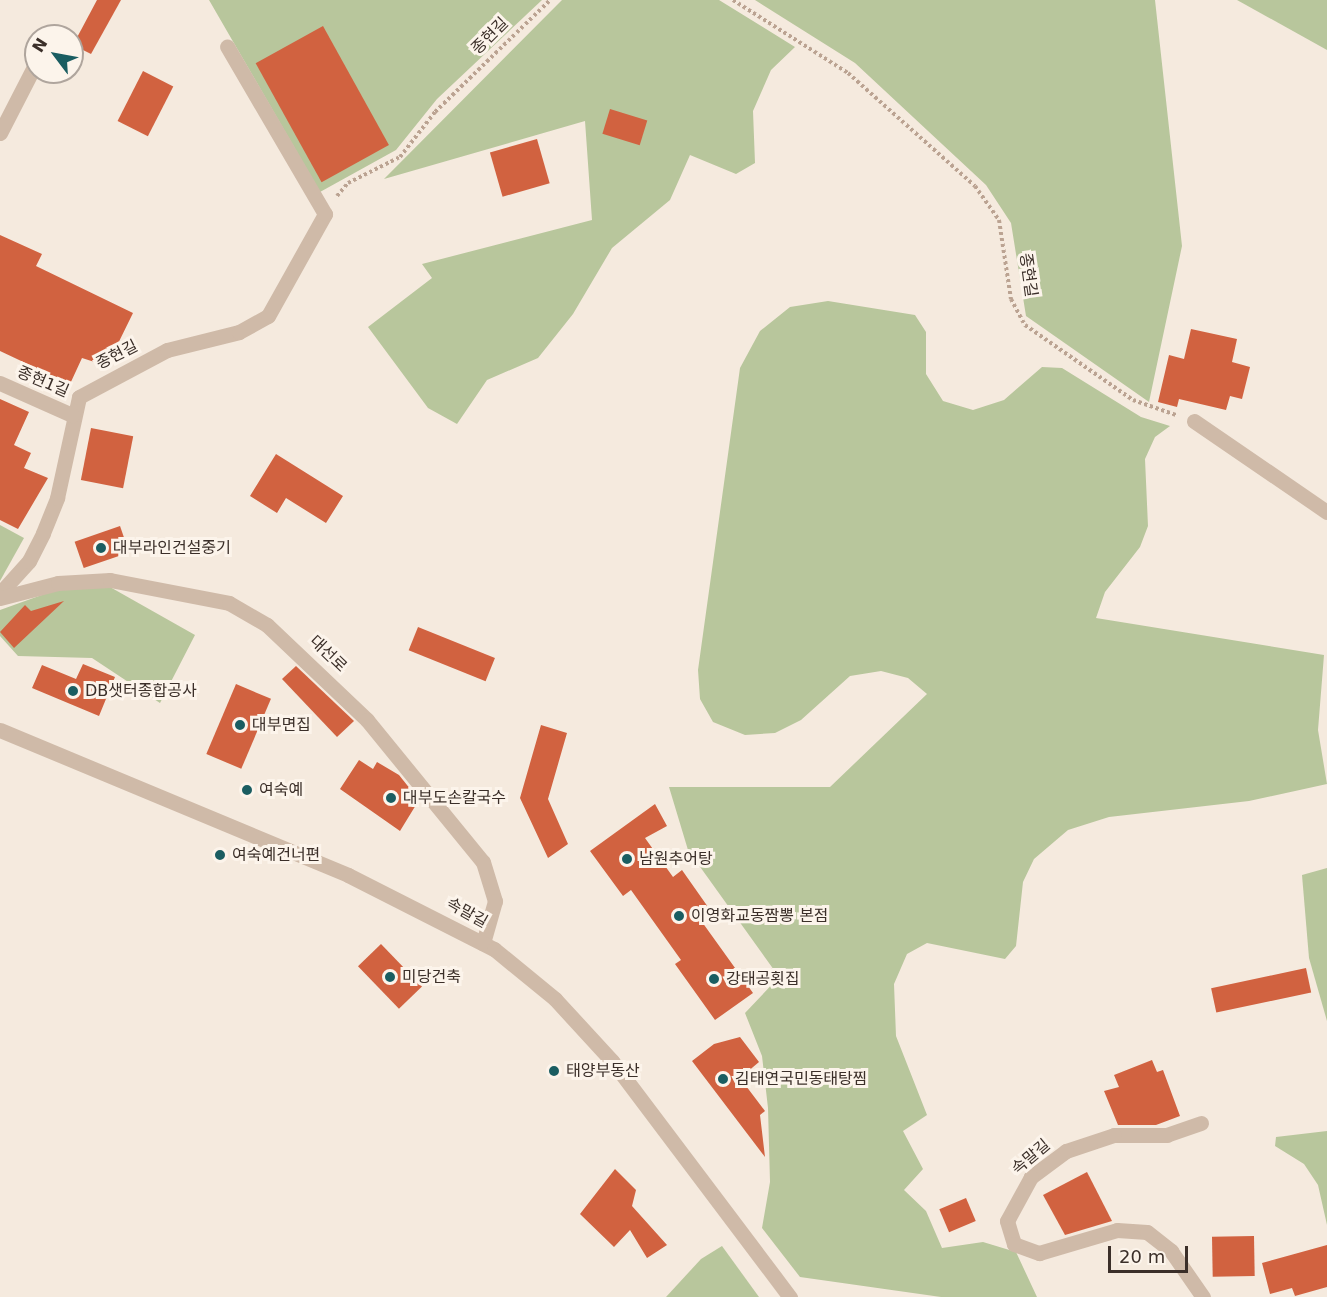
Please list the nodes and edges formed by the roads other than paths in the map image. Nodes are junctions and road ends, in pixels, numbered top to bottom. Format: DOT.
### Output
graph roads {
  1 [pos="227,46"];
  2 [pos="25,84"];
  3 [pos="0,133"];
  4 [pos="0,383"];
  5 [pos="72,414"];
  6 [pos="1194,421"];
  7 [pos="1327,512"];
  8 [pos="0,593"];
  9 [pos="0,598"];
  10 [pos="0,730"];
  11 [pos="483,943"];
  12 [pos="1201,1123"];
  13 [pos="790,1297"];
  14 [pos="1203,1297"];
  1 -- 5 [label="street, 종현길"];
  2 -- 3 [label="street"];
  4 -- 5 [label="street, 종현1길"];
  5 -- 8 [label="street, 종현길"];
  6 -- 7 [label="street"];
  9 -- 11 [label="street, 대선로"];
  10 -- 11 [label="street, 속말길"];
  11 -- 13 [label="street, 속말길"];
  12 -- 14 [label="street, 속말길"];
}
